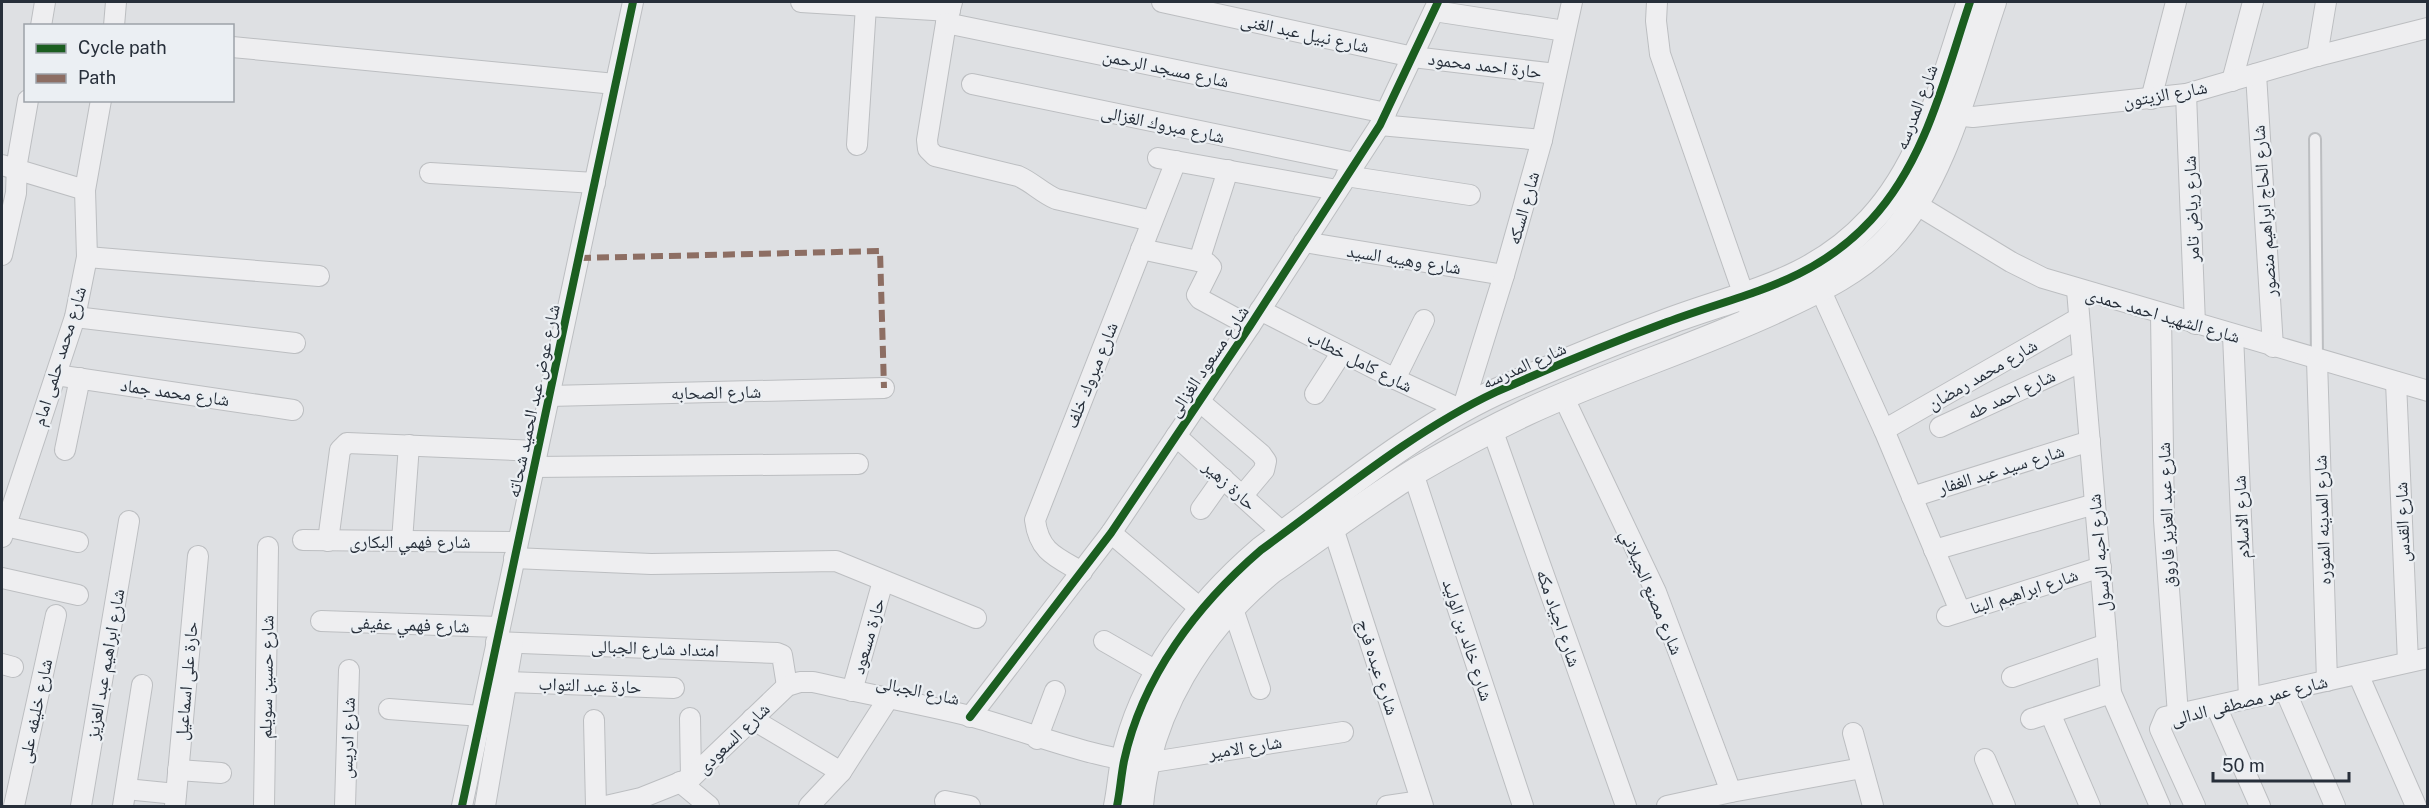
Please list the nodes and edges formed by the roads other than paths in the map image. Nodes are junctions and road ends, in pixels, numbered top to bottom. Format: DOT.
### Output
graph roads {
  1 [pos="45,2"];
  2 [pos="116,2"];
  3 [pos="633,2"];
  4 [pos="801,2"];
  5 [pos="1162,2"];
  6 [pos="1572,2"];
  7 [pos="1657,2"];
  8 [pos="1970,2"];
  9 [pos="1993,2"];
  10 [pos="2176,2"];
  11 [pos="2253,2"];
  12 [pos="2326,2"];
  13 [pos="866,6"];
  14 [pos="1436,6"];
  15 [pos="949,12"];
  16 [pos="40,24"];
  17 [pos="114,24"];
  18 [pos="2427,28"];
  19 [pos="1565,31"];
  20 [pos="234,47"];
  21 [pos="2317,56"];
  22 [pos="1413,57"];
  23 [pos="1556,74"];
  24 [pos="2256,74"];
  25 [pos="2232,81"];
  26 [pos="615,84"];
  27 [pos="972,84"];
  28 [pos="2186,94"];
  29 [pos="2151,99"];
  30 [pos="27,102"];
  31 [pos="101,102"];
  32 [pos="1944,112"];
  33 [pos="1383,119"];
  34 [pos="2315,139"];
  35 [pos="1542,140"];
  36 [pos="857,145"];
  37 [pos="9,167"];
  38 [pos="1228,170"];
  39 [pos="430,173"];
  40 [pos="1346,177"];
  41 [pos="595,183"];
  42 [pos="85,190"];
  43 [pos="1470,195"];
  44 [pos="1914,203"];
  45 [pos="1152,221"];
  46 [pos="1304,242"];
  47 [pos="1141,249"];
  48 [pos="2,255"];
  49 [pos="87,257"];
  50 [pos="1199,261"];
  51 [pos="1504,275"];
  52 [pos="319,276"];
  53 [pos="1820,289"];
  54 [pos="2077,290"];
  55 [pos="1745,296"];
  56 [pos="2161,314"];
  57 [pos="75,317"];
  58 [pos="1255,318"];
  59 [pos="2079,318"];
  60 [pos="1424,320"];
  61 [pos="1753,321"];
  62 [pos="2195,324"];
  63 [pos="2233,335"];
  64 [pos="296,343"];
  65 [pos="2273,347"];
  66 [pos="1342,352"];
  67 [pos="2317,360"];
  68 [pos="2083,361"];
  69 [pos="56,375"];
  70 [pos="80,378"];
  71 [pos="1395,379"];
  72 [pos="2396,382"];
  73 [pos="884,388"];
  74 [pos="2427,391"];
  75 [pos="1315,394"];
  76 [pos="549,396"];
  77 [pos="1563,396"];
  78 [pos="1199,401"];
  79 [pos="293,410"];
  80 [pos="1462,410"];
  81 [pos="1940,427"];
  82 [pos="1492,429"];
  83 [pos="1884,430"];
  84 [pos="1176,436"];
  85 [pos="2090,441"];
  86 [pos="409,445"];
  87 [pos="65,450"];
  88 [pos="536,459"];
  89 [pos="858,464"];
  90 [pos="1413,473"];
  91 [pos="1223,478"];
  92 [pos="1243,495"];
  93 [pos="1912,497"];
  94 [pos="2095,504"];
  95 [pos="1201,509"];
  96 [pos="129,521"];
  97 [pos="1333,528"];
  98 [pos="3,531"];
  99 [pos="1111,533"];
  100 [pos="1284,534"];
  101 [pos="303,540"];
  102 [pos="328,540"];
  103 [pos="402,541"];
  104 [pos="78,542"];
  105 [pos="268,547"];
  106 [pos="516,550"];
  107 [pos="1934,550"];
  108 [pos="198,556"];
  109 [pos="2101,567"];
  110 [pos="1082,572"];
  111 [pos="2,578"];
  112 [pos="883,581"];
  113 [pos="78,595"];
  114 [pos="1232,606"];
  115 [pos="1201,609"];
  116 [pos="56,615"];
  117 [pos="976,618"];
  118 [pos="321,621"];
  119 [pos="503,637"];
  120 [pos="1104,641"];
  121 [pos="2107,644"];
  122 [pos="2418,660"];
  123 [pos="349,670"];
  124 [pos="1158,672"];
  125 [pos="2358,674"];
  126 [pos="2012,677"];
  127 [pos="2327,681"];
  128 [pos="506,682"];
  129 [pos="142,686"];
  130 [pos="787,686"];
  131 [pos="674,688"];
  132 [pos="1260,689"];
  133 [pos="2285,690"];
  134 [pos="852,691"];
  135 [pos="1055,691"];
  136 [pos="2111,693"];
  137 [pos="2249,698"];
  138 [pos="888,699"];
  139 [pos="2216,706"];
  140 [pos="389,709"];
  141 [pos="2050,712"];
  142 [pos="2178,715"];
  143 [pos="970,717"];
  144 [pos="690,718"];
  145 [pos="2031,719"];
  146 [pos="594,720"];
  147 [pos="752,720"];
  148 [pos="486,725"];
  149 [pos="1343,732"];
  150 [pos="1853,734"];
  151 [pos="1038,739"];
  152 [pos="1985,759"];
  153 [pos="1135,762"];
  154 [pos="1862,768"];
  155 [pos="178,770"];
  156 [pos="842,772"];
  157 [pos="221,773"];
  158 [pos="686,780"];
  159 [pos="1731,792"];
  160 [pos="124,798"];
  161 [pos="175,800"];
  162 [pos="945,801"];
  163 [pos="1422,804"];
  164 [pos="14,807"];
  165 [pos="81,807"];
  166 [pos="264,807"];
  167 [pos="345,807"];
  168 [pos="462,807"];
  169 [pos="485,807"];
  170 [pos="596,807"];
  171 [pos="606,807"];
  172 [pos="709,807"];
  173 [pos="809,807"];
  174 [pos="970,807"];
  175 [pos="1118,807"];
  176 [pos="1140,807"];
  177 [pos="1387,807"];
  178 [pos="1523,807"];
  179 [pos="1626,807"];
  180 [pos="1667,807"];
  181 [pos="1873,807"];
  182 [pos="2005,807"];
  183 [pos="2090,807"];
  184 [pos="2160,807"];
  185 [pos="2194,807"];
  186 [pos="2260,807"];
  187 [pos="2335,807"];
  188 [pos="2416,807"];
  1 -- 16 [label="street"];
  2 -- 17 [label="street"];
  3 -- 26 [label="street, شارع عوض عبد الحميد شحاته"];
  4 -- 13 [label="street, شارع مسجد الرحمن"];
  5 -- 22 [label="street, شارع نبيل عبد الغنى"];
  6 -- 19 [label="street, شارع السكه"];
  7 -- 55 [label="street"];
  8 -- 32 [label="street, شارع المدرسه"];
  9 -- 32 [label="street, شارع المدرسه"];
  10 -- 29 [label="street"];
  11 -- 25 [label="street"];
  12 -- 21 [label="street"];
  13 -- 15 [label="street, شارع مسجد الرحمن"];
  13 -- 36 [label="street"];
  14 -- 19 [label="street"];
  14 -- 22 [label="street, شارع مسعود الغزالى"];
  15 -- 33 [label="street, شارع مسجد الرحمن"];
  15 -- 45 [label="street"];
  18 -- 21 [label="street, شارع الزيتون"];
  19 -- 23 [label="street, شارع السكه"];
  20 -- 26 [label="street"];
  21 -- 24 [label="street, شارع الزيتون"];
  22 -- 23 [label="street, حارة احمد محمود"];
  22 -- 33 [label="street, شارع مسعود الغزالى"];
  23 -- 35 [label="street, شارع السكه"];
  24 -- 25 [label="street, شارع الزيتون"];
  24 -- 65 [label="street, شارع الحاج ابراهيم منصور"];
  25 -- 28 [label="street, شارع الزيتون"];
  26 -- 41 [label="street, شارع عوض عبد الحميد شحاته"];
  27 -- 40 [label="street, شارع مبروك الغزالى"];
  28 -- 29 [label="street, شارع الزيتون"];
  28 -- 62 [label="street, شارع رياض تامر"];
  29 -- 32 [label="street, شارع الزيتون"];
  30 -- 37 [label="street"];
  31 -- 42 [label="street, شارع محمد حلمى امام"];
  32 -- 44 [label="street, شارع المدرسه"];
  32 -- 55 [label="street, شارع المدرسه"];
  33 -- 35 [label="street, شارع مسجد الرحمن"];
  33 -- 40 [label="street, شارع مسعود الغزالى"];
  34 -- 67 [label="lane"];
  35 -- 51 [label="street, شارع السكه"];
  37 -- 42 [label="street"];
  37 -- 48 [label="street"];
  38 -- 40 [label="street, شارع مبروك خلف"];
  38 -- 45 [label="street, شارع مبروك خلف"];
  38 -- 50 [label="street"];
  39 -- 41 [label="street"];
  40 -- 43 [label="street"];
  40 -- 46 [label="street, شارع مسعود الغزالى"];
  41 -- 76 [label="street, شارع عوض عبد الحميد شحاته"];
  42 -- 49 [label="street, شارع محمد حلمى امام"];
  44 -- 53 [label="street, شارع المدرسه"];
  44 -- 54 [label="street, شارع الشهيد احمد حمدى"];
  45 -- 47 [label="street, شارع مبروك خلف"];
  46 -- 51 [label="street, شارع وهيبه السيد"];
  46 -- 58 [label="street, شارع مسعود الغزالى"];
  47 -- 50 [label="street"];
  47 -- 110 [label="street, شارع مبروك خلف"];
  49 -- 52 [label="street"];
  49 -- 57 [label="street, شارع محمد حلمى امام"];
  50 -- 58 [label="street, شارع كامل خطاب"];
  51 -- 80 [label="street, شارع السكه"];
  53 -- 61 [label="street, شارع المدرسه"];
  53 -- 83 [label="street"];
  54 -- 56 [label="street, شارع الشهيد احمد حمدى"];
  54 -- 59 [label="street, شارع احبه الرسول"];
  55 -- 61 [label="street"];
  55 -- 80 [label="street, شارع المدرسه"];
  56 -- 62 [label="street, شارع الشهيد احمد حمدى"];
  56 -- 142 [label="street, شارع عبد العزيز فاروق"];
  57 -- 64 [label="street"];
  57 -- 69 [label="street, شارع محمد حلمى امام"];
  58 -- 66 [label="street, شارع كامل خطاب"];
  58 -- 78 [label="street, شارع مسعود الغزالى"];
  59 -- 68 [label="street, شارع احبه الرسول"];
  59 -- 83 [label="street, شارع محمد رمضان"];
  60 -- 71 [label="street"];
  61 -- 77 [label="street, شارع المدرسه"];
  62 -- 63 [label="street, شارع الشهيد احمد حمدى"];
  63 -- 65 [label="street, شارع الشهيد احمد حمدى"];
  63 -- 137 [label="street, شارع الاسلام"];
  65 -- 67 [label="street, شارع الشهيد احمد حمدى"];
  66 -- 71 [label="street, شارع كامل خطاب"];
  66 -- 75 [label="street"];
  67 -- 72 [label="street, شارع الشهيد احمد حمدى"];
  67 -- 127 [label="street, شارع المدينه المنوره"];
  68 -- 81 [label="street, شارع احمد طه"];
  68 -- 85 [label="street, شارع احبه الرسول"];
  69 -- 70 [label="street, شارع محمد جماد"];
  69 -- 98 [label="street, شارع محمد حلمى امام"];
  70 -- 79 [label="street, شارع محمد جماد"];
  70 -- 87 [label="street"];
  71 -- 80 [label="street, شارع كامل خطاب"];
  72 -- 74 [label="street, شارع الشهيد احمد حمدى"];
  72 -- 122 [label="street, شارع القدس"];
  73 -- 76 [label="street, شارع الصحابه"];
  76 -- 88 [label="street, شارع عوض عبد الحميد شحاته"];
  77 -- 82 [label="street, شارع المدرسه"];
  77 -- 159 [label="street, شارع مصنع الجيلاني"];
  78 -- 84 [label="street, شارع مسعود الغزالى"];
  78 -- 92 [label="street"];
  80 -- 100 [label="street, شارع المدرسه"];
  82 -- 90 [label="street, شارع المدرسه"];
  82 -- 179 [label="street, شارع اجياد مكه"];
  83 -- 93 [label="street"];
  84 -- 91 [label="street, حارة زهير"];
  84 -- 99 [label="street, شارع مسعود الغزالى"];
  85 -- 93 [label="street, شارع سيد عبد الغفار"];
  85 -- 94 [label="street, شارع احبه الرسول"];
  86 -- 88 [label="street"];
  86 -- 102 [label="street"];
  86 -- 103 [label="street"];
  88 -- 89 [label="street"];
  88 -- 106 [label="street, شارع عوض عبد الحميد شحاته"];
  90 -- 97 [label="street, شارع المدرسه"];
  90 -- 178 [label="street, شارع خالد بن الوليد"];
  91 -- 92 [label="street, حارة زهير"];
  91 -- 95 [label="street"];
  92 -- 100 [label="street, حارة زهير"];
  93 -- 107 [label="street"];
  94 -- 107 [label="street"];
  94 -- 109 [label="street, شارع احبه الرسول"];
  96 -- 165 [label="street, شارع ابراهيم عبد العزيز"];
  97 -- 114 [label="street, شارع المدرسه"];
  97 -- 163 [label="street, شارع عبده فرج"];
  98 -- 104 [label="street"];
  99 -- 110 [label="street, شارع مسعود الغزالى"];
  99 -- 115 [label="street"];
  100 -- 115 [label="street, شارع المدرسه"];
  101 -- 102 [label="street, شارع فهمي البكارى"];
  102 -- 103 [label="street, شارع فهمي البكارى"];
  103 -- 106 [label="street, شارع فهمي البكارى"];
  105 -- 166 [label="street, شارع حسين سويلم"];
  106 -- 112 [label="street, شارع فهمي البكارى"];
  106 -- 119 [label="street, شارع عوض عبد الحميد شحاته"];
  107 -- 109 [label="street, شارع ابراهيم البنا"];
  108 -- 155 [label="street, حارة على اسماعيل"];
  109 -- 121 [label="street, شارع احبه الرسول"];
  110 -- 143 [label="street, شارع مسعود الغزالى"];
  111 -- 113 [label="street"];
  112 -- 117 [label="street, شارع فهمي البكارى"];
  112 -- 134 [label="street, حارة مسعود"];
  114 -- 132 [label="street"];
  114 -- 153 [label="street, شارع المدرسه"];
  115 -- 124 [label="street, شارع المدرسه"];
  116 -- 164 [label="street, شارع خليفه على"];
  118 -- 119 [label="street, شارع فهمي عفيفى"];
  119 -- 128 [label="street"];
  119 -- 130 [label="street, امتداد شارع الجبالى"];
  119 -- 148 [label="street, شارع عوض عبد الحميد شحاته"];
  120 -- 124 [label="street"];
  121 -- 126 [label="street"];
  121 -- 136 [label="street, شارع احبه الرسول"];
  122 -- 125 [label="street, شارع عمر مصطفى الدالى"];
  123 -- 167 [label="street, شارع ادريس"];
  124 -- 153 [label="street, شارع المدرسه"];
  125 -- 127 [label="street, شارع عمر مصطفى الدالى"];
  125 -- 188 [label="street"];
  127 -- 133 [label="street, شارع عمر مصطفى الدالى"];
  128 -- 131 [label="street, حارة عبد التواب"];
  128 -- 148 [label="street"];
  129 -- 160 [label="street"];
  130 -- 134 [label="street, شارع الجبالى"];
  130 -- 147 [label="street, شارع السعودى"];
  133 -- 137 [label="street, شارع عمر مصطفى الدالى"];
  133 -- 187 [label="street"];
  134 -- 138 [label="street, شارع الجبالى"];
  135 -- 151 [label="street"];
  136 -- 141 [label="street"];
  136 -- 184 [label="street, شارع احبه الرسول"];
  137 -- 139 [label="street, شارع عمر مصطفى الدالى"];
  138 -- 143 [label="street, شارع الجبالى"];
  138 -- 156 [label="street"];
  139 -- 142 [label="street, شارع عمر مصطفى الدالى"];
  139 -- 186 [label="street"];
  140 -- 148 [label="street"];
  141 -- 145 [label="street"];
  141 -- 183 [label="street"];
  142 -- 185 [label="street, شارع عمر مصطفى الدالى"];
  143 -- 151 [label="street, شارع الجبالى"];
  144 -- 158 [label="street"];
  146 -- 170 [label="street"];
  147 -- 156 [label="street"];
  147 -- 158 [label="street, شارع السعودى"];
  148 -- 168 [label="street, شارع عوض عبد الحميد شحاته"];
  148 -- 169 [label="street"];
  149 -- 153 [label="street, شارع الامير"];
  150 -- 154 [label="street"];
  151 -- 153 [label="street, شارع الجبالى"];
  152 -- 182 [label="street"];
  153 -- 175 [label="street, شارع المدرسه"];
  153 -- 176 [label="street, شارع المدرسه"];
  154 -- 159 [label="street"];
  154 -- 181 [label="street"];
  155 -- 157 [label="street"];
  155 -- 161 [label="street, حارة على اسماعيل"];
  156 -- 173 [label="street"];
  158 -- 171 [label="street, شارع السعودى"];
  158 -- 172 [label="street"];
  159 -- 180 [label="street"];
  160 -- 161 [label="street"];
  162 -- 174 [label="street"];
  163 -- 177 [label="street"];
}
